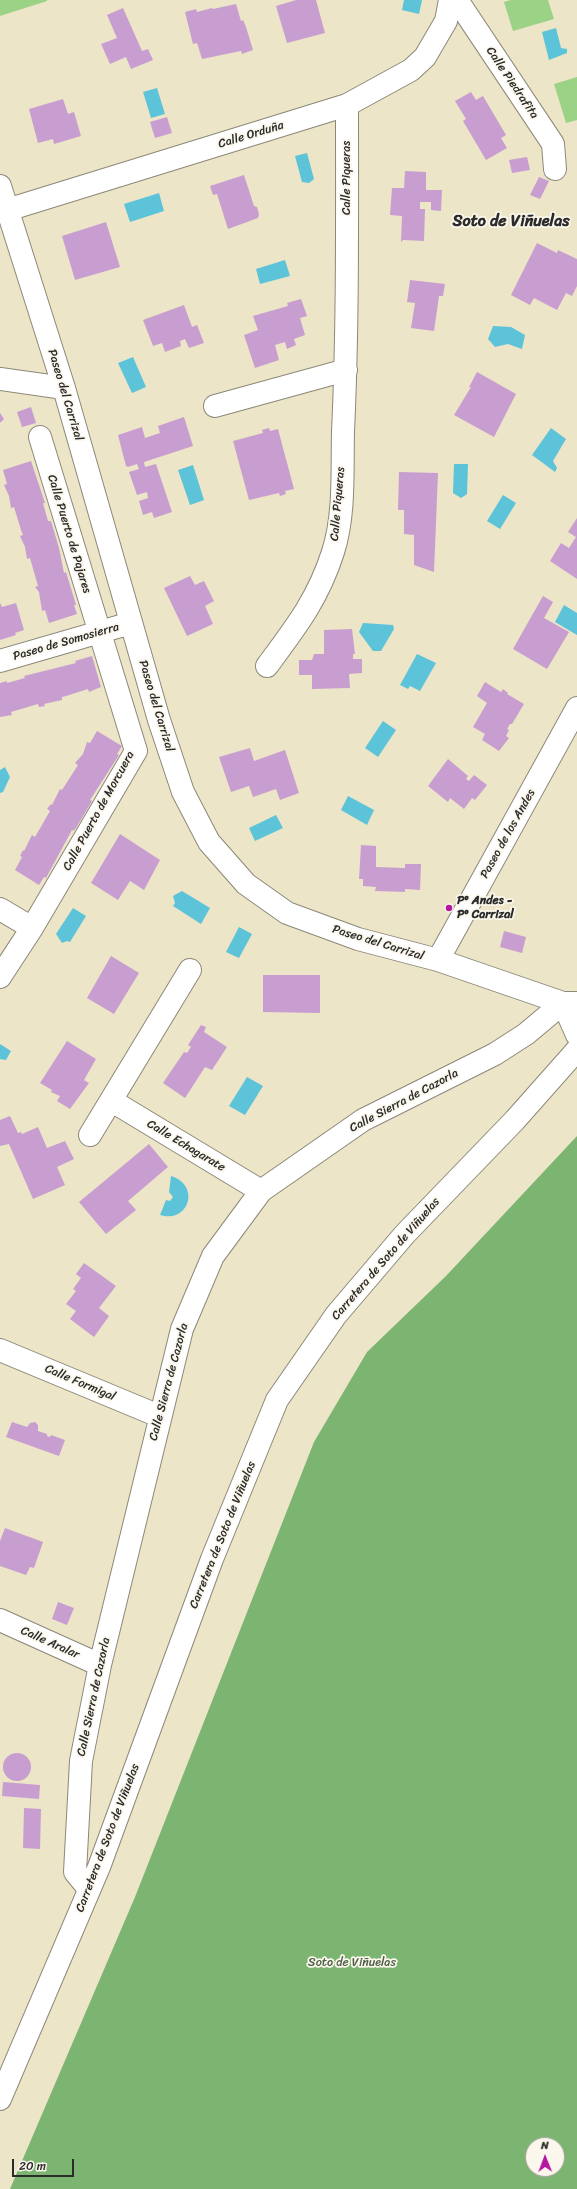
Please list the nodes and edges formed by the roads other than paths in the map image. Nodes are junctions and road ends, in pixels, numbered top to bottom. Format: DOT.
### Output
graph roads {
  1 [pos="450,0"];
  2 [pos="457,0"];
  3 [pos="347,105"];
  4 [pos="555,169"];
  5 [pos="0,186"];
  6 [pos="7,210"];
  7 [pos="346,370"];
  8 [pos="0,379"];
  9 [pos="64,388"];
  10 [pos="215,406"];
  11 [pos="40,437"];
  12 [pos="131,623"];
  13 [pos="99,632"];
  14 [pos="0,661"];
  15 [pos="267,666"];
  16 [pos="577,708"];
  17 [pos="0,909"];
  18 [pos="32,928"];
  19 [pos="438,960"];
  20 [pos="190,970"];
  21 [pos="0,977"];
  22 [pos="570,1003"];
  23 [pos="577,1035"];
  24 [pos="577,1050"];
  25 [pos="112,1101"];
  26 [pos="90,1135"];
  27 [pos="261,1191"];
  28 [pos="0,1350"];
  29 [pos="159,1416"];
  30 [pos="0,1620"];
  31 [pos="100,1665"];
  32 [pos="90,1889"];
  33 [pos="0,2099"];
  1 -- 3 [label="street, Calle Orduña"];
  2 -- 4 [label="street, Calle Piedrafita"];
  3 -- 6 [label="street, Calle Orduña"];
  3 -- 7 [label="street, Calle Piqueras"];
  5 -- 6 [label="street, Paseo del Carrizal"];
  6 -- 9 [label="street, Paseo del Carrizal"];
  7 -- 10 [label="street"];
  7 -- 15 [label="street, Calle Piqueras"];
  8 -- 9 [label="street"];
  9 -- 12 [label="street, Paseo del Carrizal"];
  11 -- 13 [label="street, Calle Puerto de Pajares"];
  12 -- 13 [label="street, Paseo de Somosierra"];
  12 -- 19 [label="street, Paseo del Carrizal"];
  13 -- 14 [label="street, Paseo de Somosierra"];
  13 -- 18 [label="street, Calle Puerto de Morcuera"];
  16 -- 19 [label="street, Paseo de los Andes"];
  17 -- 18 [label="street"];
  18 -- 21 [label="street, Calle Puerto de Morcuera"];
  19 -- 22 [label="street, Paseo del Carrizal"];
  20 -- 25 [label="street"];
  22 -- 23 [label="street"];
  22 -- 27 [label="street, Calle Sierra de Cazorla"];
  24 -- 32 [label="street, Carretera de Soto de Viñuelas"];
  25 -- 26 [label="street"];
  25 -- 27 [label="street, Calle Echagarate"];
  27 -- 29 [label="street, Calle Sierra de Cazorla"];
  28 -- 29 [label="street, Calle Formigal"];
  29 -- 31 [label="street, Calle Sierra de Cazorla"];
  30 -- 31 [label="street, Calle Aralar"];
  31 -- 32 [label="street, Calle Sierra de Cazorla"];
  32 -- 33 [label="street, Carretera de Soto de Viñuelas"];
}
